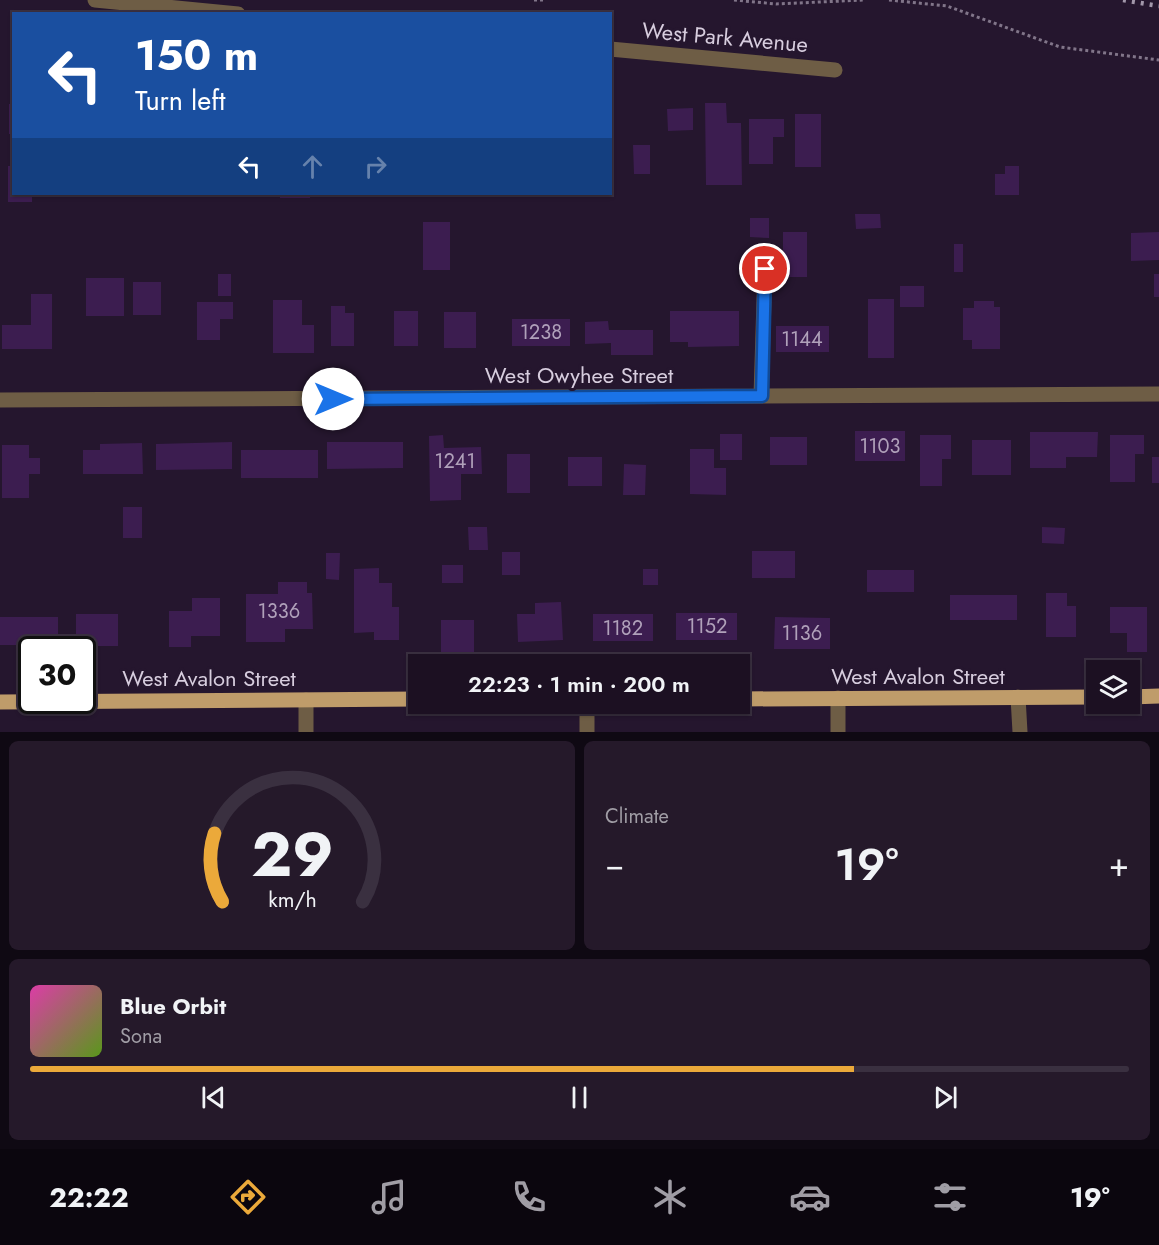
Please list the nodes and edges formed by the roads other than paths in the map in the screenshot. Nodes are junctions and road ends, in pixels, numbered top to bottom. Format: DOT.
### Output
graph roads {
  1 [pos="95,0"];
  2 [pos="218,12"];
  3 [pos="612,49"];
  4 [pos="835,70"];
  5 [pos="765,269"];
  6 [pos="1159,394"];
  7 [pos="762,396"];
  8 [pos="0,400"];
  9 [pos="1159,696"];
  10 [pos="1018,697"];
  11 [pos="1086,697"];
  12 [pos="1140,697"];
  13 [pos="837,698"];
  14 [pos="408,699"];
  15 [pos="750,699"];
  16 [pos="306,700"];
  17 [pos="0,702"];
  18 [pos="587,714"];
  19 [pos="306,732"];
  20 [pos="587,732"];
  21 [pos="838,732"];
  22 [pos="1020,732"];
  1 -- 2 [label="street"];
  3 -- 4 [label="street, West Park Avenue"];
  5 -- 7 [label="street"];
  6 -- 7 [label="street, West Owyhee Street"];
  7 -- 8 [label="street, West Owyhee Street"];
  9 -- 12 [label="main road"];
  10 -- 11 [label="main road, West Avalon Street"];
  10 -- 13 [label="main road, West Avalon Street"];
  10 -- 22 [label="street"];
  13 -- 15 [label="main road, West Avalon Street"];
  13 -- 21 [label="street"];
  14 -- 16 [label="main road, West Avalon Street"];
  16 -- 17 [label="main road, West Avalon Street"];
  16 -- 19 [label="street"];
  18 -- 20 [label="street"];
}
